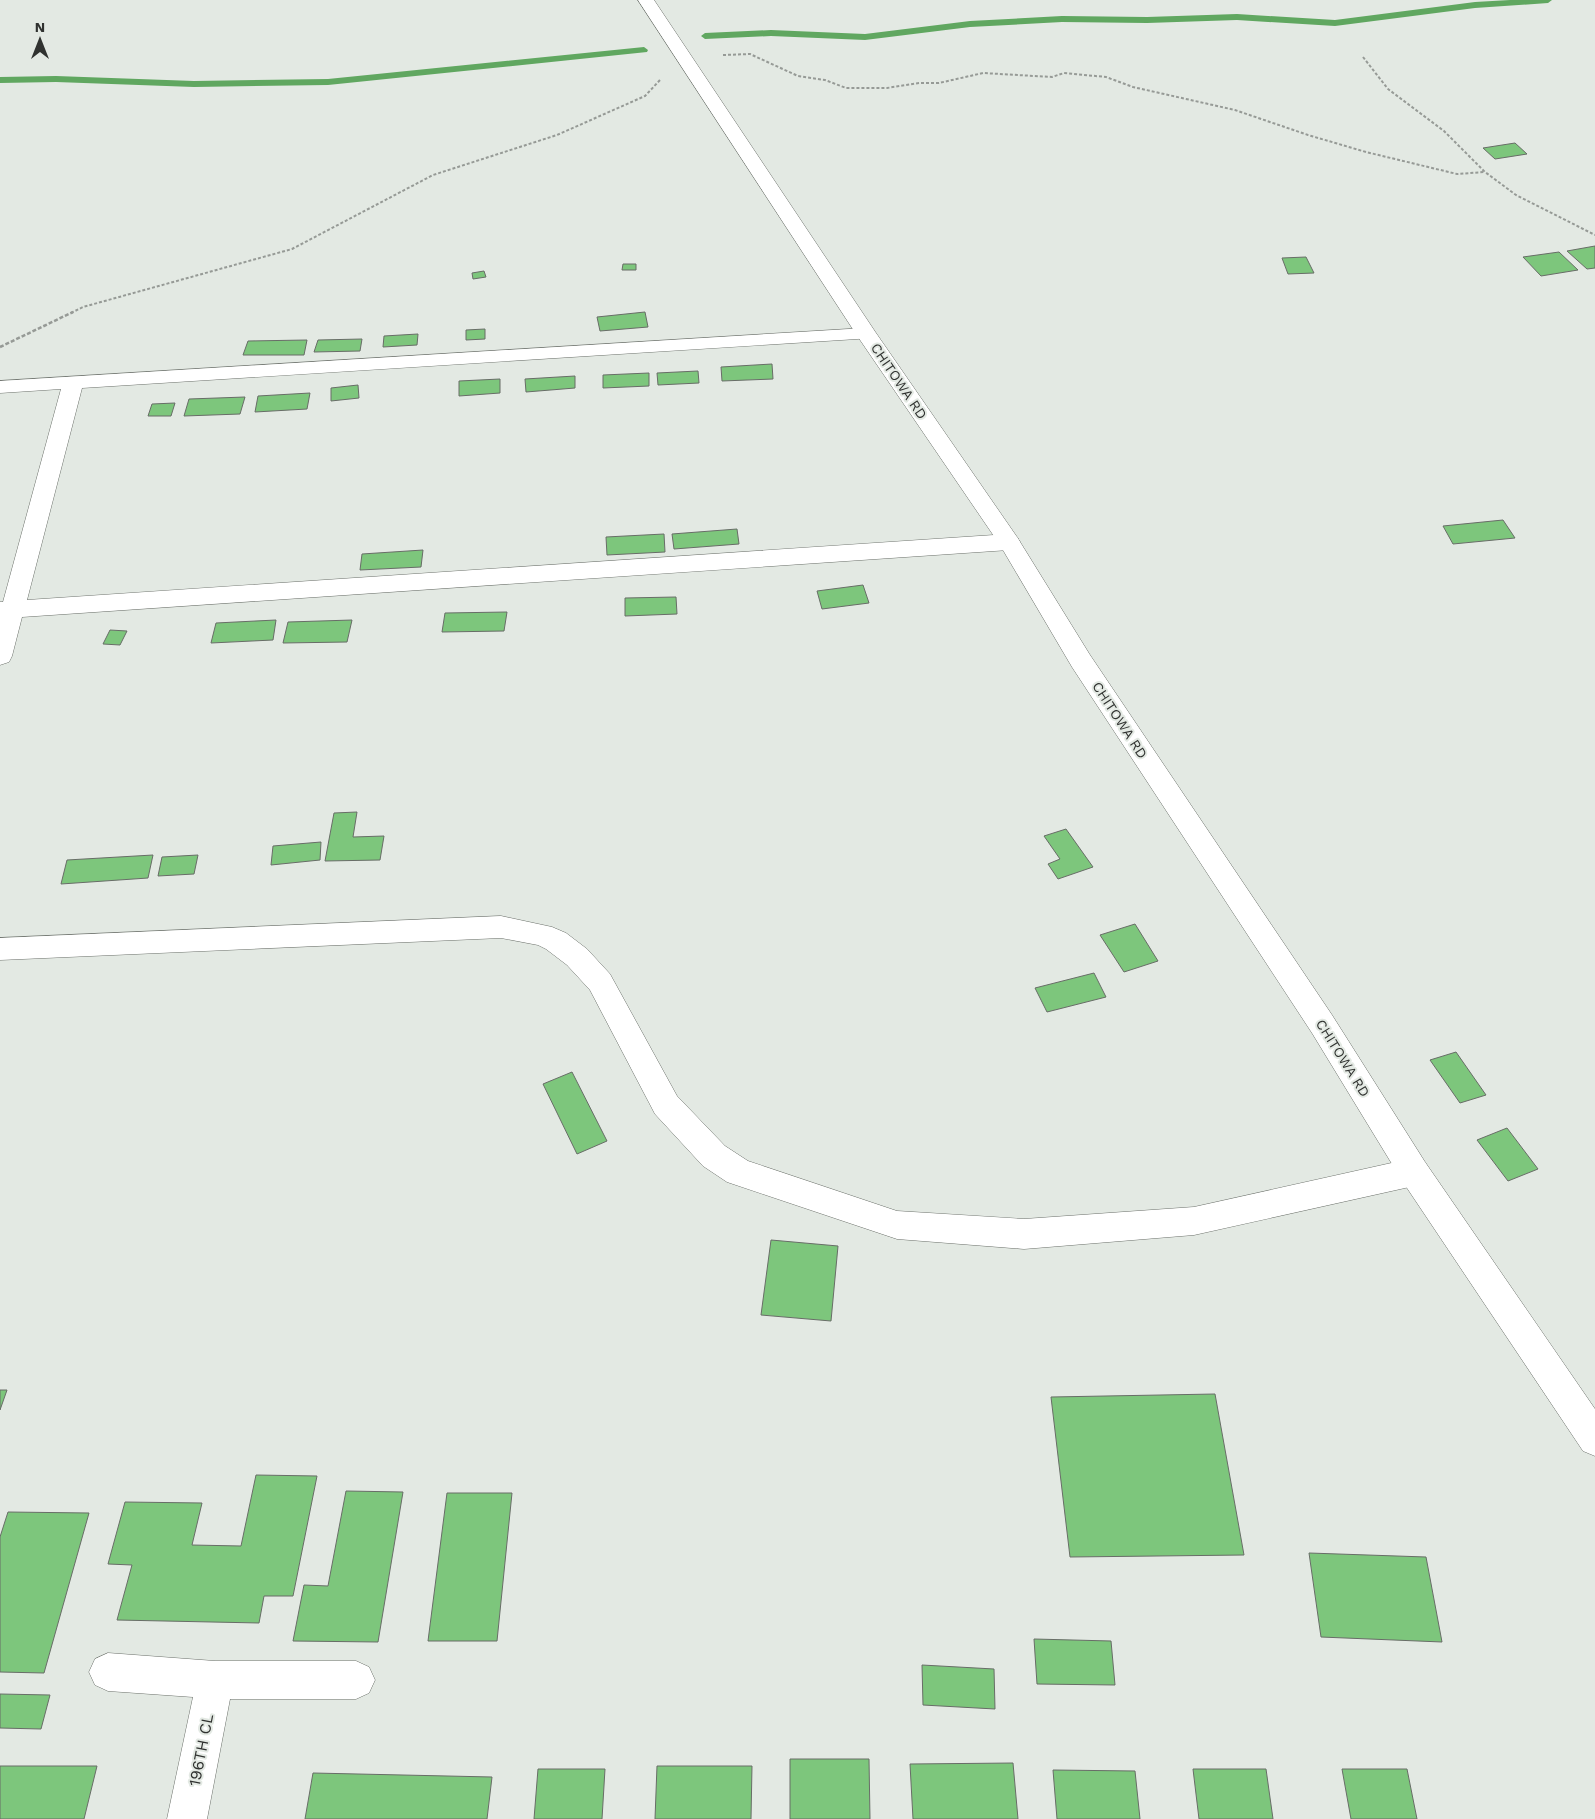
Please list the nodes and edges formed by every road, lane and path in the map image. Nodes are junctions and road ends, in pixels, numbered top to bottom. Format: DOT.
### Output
graph roads {
  1 [pos="646,0"];
  2 [pos="682,55"];
  3 [pos="1363,57"];
  4 [pos="1485,172"];
  5 [pos="1595,235"];
  6 [pos="866,334"];
  7 [pos="0,348"];
  8 [pos="74,381"];
  9 [pos="0,387"];
  10 [pos="1010,542"];
  11 [pos="7,610"];
  12 [pos="0,656"];
  13 [pos="0,950"];
  14 [pos="1414,1172"];
  15 [pos="1595,1439"];
  16 [pos="108,1672"];
  17 [pos="215,1680"];
  18 [pos="356,1680"];
  19 [pos="187,1819"];
  1 -- 2 [label="street, CHITOWA RD"];
  2 -- 4 [label="path"];
  2 -- 6 [label="street, CHITOWA RD"];
  2 -- 7 [label="path"];
  3 -- 4 [label="path"];
  4 -- 5 [label="path"];
  6 -- 8 [label="street"];
  6 -- 10 [label="street, CHITOWA RD"];
  8 -- 9 [label="street"];
  8 -- 11 [label="street"];
  10 -- 11 [label="street"];
  10 -- 14 [label="street, CHITOWA RD"];
  11 -- 12 [label="street"];
  13 -- 14 [label="street"];
  14 -- 15 [label="street, CHITOWA RD"];
  16 -- 17 [label="street"];
  17 -- 18 [label="street"];
  17 -- 19 [label="street, 196TH CL"];
}
